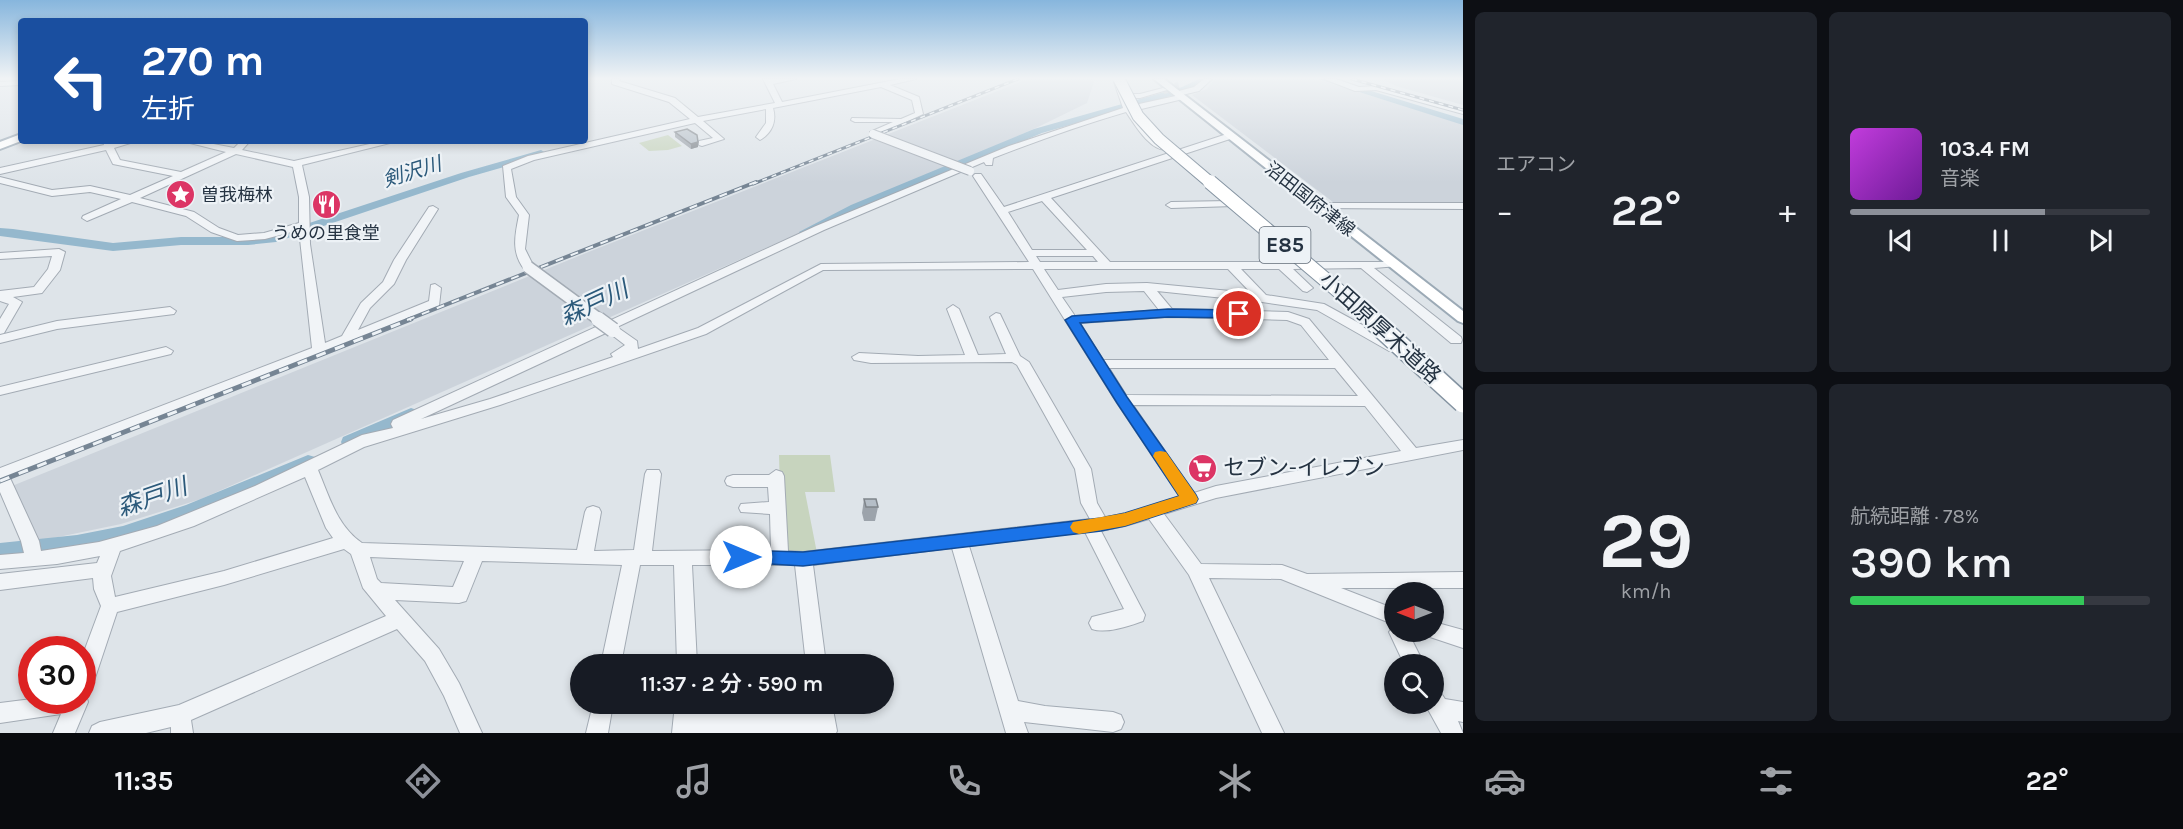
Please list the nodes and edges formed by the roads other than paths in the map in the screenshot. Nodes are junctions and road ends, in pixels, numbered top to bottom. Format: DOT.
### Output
graph roads {
  1 [pos="688,113"];
  2 [pos="728,113"];
  3 [pos="770,113"];
  4 [pos="1100,113"];
  5 [pos="1132,113"];
  6 [pos="1136,113"];
  7 [pos="1144,113"];
  8 [pos="1203,113"];
  9 [pos="1205,113"];
  10 [pos="919,114"];
  11 [pos="695,119"];
  12 [pos="855,120"];
  13 [pos="1049,126"];
  14 [pos="1060,130"];
  15 [pos="1230,136"];
  16 [pos="760,137"];
  17 [pos="18,138"];
  18 [pos="702,143"];
  19 [pos="108,144"];
  20 [pos="201,144"];
  21 [pos="243,144"];
  22 [pos="381,144"];
  23 [pos="0,146"];
  24 [pos="236,151"];
  25 [pos="1171,154"];
  26 [pos="989,157"];
  27 [pos="297,164"];
  28 [pos="0,171"];
  29 [pos="974,173"];
  30 [pos="182,175"];
  31 [pos="0,180"];
  32 [pos="1044,197"];
  33 [pos="130,198"];
  34 [pos="1230,204"];
  35 [pos="1172,205"];
  36 [pos="1325,206"];
  37 [pos="1463,206"];
  38 [pos="434,209"];
  39 [pos="1002,211"];
  40 [pos="87,218"];
  41 [pos="304,228"];
  42 [pos="1029,253"];
  43 [pos="1096,253"];
  44 [pos="0,256"];
  45 [pos="1363,264"];
  46 [pos="1394,264"];
  47 [pos="1107,265"];
  48 [pos="1037,266"];
  49 [pos="1231,266"];
  50 [pos="1283,266"];
  51 [pos="1303,266"];
  52 [pos="1147,287"];
  53 [pos="435,288"];
  54 [pos="1307,288"];
  55 [pos="1055,294"];
  56 [pos="0,296"];
  57 [pos="1262,298"];
  58 [pos="1463,308"];
  59 [pos="953,309"];
  60 [pos="170,311"];
  61 [pos="1168,313"];
  62 [pos="1278,315"];
  63 [pos="996,317"];
  64 [pos="1463,318"];
  65 [pos="1072,320"];
  66 [pos="0,330"];
  67 [pos="0,339"];
  68 [pos="347,339"];
  69 [pos="1438,340"];
  70 [pos="1460,340"];
  71 [pos="1395,348"];
  72 [pos="319,350"];
  73 [pos="166,351"];
  74 [pos="859,357"];
  75 [pos="1014,357"];
  76 [pos="973,358"];
  77 [pos="1099,364"];
  78 [pos="1339,364"];
  79 [pos="591,369"];
  80 [pos="0,391"];
  81 [pos="1463,393"];
  82 [pos="1122,400"];
  83 [pos="1368,401"];
  84 [pos="1463,403"];
  85 [pos="1463,413"];
  86 [pos="359,443"];
  87 [pos="1463,445"];
  88 [pos="1413,455"];
  89 [pos="307,468"];
  90 [pos="652,474"];
  91 [pos="0,475"];
  92 [pos="734,481"];
  93 [pos="1190,499"];
  94 [pos="747,508"];
  95 [pos="777,508"];
  96 [pos="1153,511"];
  97 [pos="593,512"];
  98 [pos="1095,525"];
  99 [pos="959,541"];
  100 [pos="353,545"];
  101 [pos="113,546"];
  102 [pos="476,553"];
  103 [pos="638,557"];
  104 [pos="683,557"];
  105 [pos="780,557"];
  106 [pos="584,558"];
  107 [pos="34,559"];
  108 [pos="803,559"];
  109 [pos="0,562"];
  110 [pos="102,570"];
  111 [pos="1196,571"];
  112 [pos="1303,580"];
  113 [pos="1463,580"];
  114 [pos="0,582"];
  115 [pos="377,591"];
  116 [pos="110,606"];
  117 [pos="1384,616"];
  118 [pos="399,619"];
  119 [pos="1099,623"];
  120 [pos="1444,633"];
  121 [pos="1463,639"];
  122 [pos="96,647"];
  123 [pos="614,654"];
  124 [pos="687,654"];
  125 [pos="815,654"];
  126 [pos="1444,706"];
  127 [pos="18,709"];
  128 [pos="1012,710"];
  129 [pos="1463,712"];
  130 [pos="0,713"];
  131 [pos="72,714"];
  132 [pos="601,714"];
  133 [pos="1443,714"];
  134 [pos="684,720"];
  135 [pos="825,720"];
  136 [pos="1113,722"];
  137 [pos="181,724"];
  138 [pos="64,733"];
  139 [pos="100,733"];
  140 [pos="471,733"];
  141 [pos="597,733"];
  142 [pos="1017,733"];
  143 [pos="1273,733"];
  144 [pos="1453,733"];
  1 -- 11 [label="street"];
  2 -- 11 [label="street"];
  3 -- 16 [label="street"];
  4 -- 14 [label="street"];
  5 -- 25 [label="street"];
  6 -- 84 [label="highway, 小田原厚木道路 / E85, bridge"];
  7 -- 81 [label="highway, 小田原厚木道路 / E85"];
  8 -- 15 [label="main road, 沼田国府津線"];
  9 -- 36 [label="main road, 沼田国府津線"];
  10 -- 12 [label="street"];
  10 -- 29 [label="street, bridge"];
  11 -- 18 [label="street"];
  11 -- 79 [label="street, bridge"];
  13 -- 14 [label="street"];
  14 -- 26 [label="street"];
  15 -- 25 [label="street"];
  15 -- 36 [label="main road, 沼田国府津線"];
  17 -- 23 [label="main road"];
  19 -- 28 [label="street"];
  19 -- 30 [label="street"];
  20 -- 24 [label="street"];
  21 -- 24 [label="street"];
  22 -- 27 [label="street"];
  24 -- 27 [label="street"];
  24 -- 30 [label="street"];
  25 -- 32 [label="street"];
  25 -- 34 [label="street"];
  26 -- 29 [label="street"];
  26 -- 86 [label="street"];
  27 -- 41 [label="street"];
  29 -- 39 [label="street"];
  30 -- 33 [label="street"];
  31 -- 33 [label="street"];
  32 -- 39 [label="street"];
  32 -- 43 [label="street"];
  33 -- 40 [label="street"];
  33 -- 41 [label="street"];
  34 -- 35 [label="street"];
  34 -- 51 [label="street"];
  36 -- 37 [label="street"];
  36 -- 46 [label="main road, 沼田国府津線"];
  36 -- 58 [label="main road, 沼田国府津線"];
  38 -- 68 [label="street"];
  39 -- 42 [label="street"];
  41 -- 72 [label="street"];
  42 -- 43 [label="street"];
  42 -- 48 [label="street"];
  43 -- 47 [label="street"];
  44 -- 56 [label="street"];
  45 -- 46 [label="street"];
  45 -- 51 [label="street"];
  45 -- 70 [label="street"];
  46 -- 64 [label="main road, 沼田国府津線"];
  47 -- 48 [label="street"];
  47 -- 49 [label="street"];
  48 -- 55 [label="street"];
  48 -- 79 [label="street"];
  49 -- 50 [label="street"];
  49 -- 57 [label="street"];
  50 -- 51 [label="street"];
  50 -- 54 [label="street"];
  51 -- 71 [label="street"];
  52 -- 55 [label="street"];
  52 -- 57 [label="street"];
  52 -- 61 [label="street"];
  53 -- 68 [label="street"];
  55 -- 65 [label="street"];
  56 -- 66 [label="street"];
  57 -- 62 [label="street"];
  57 -- 71 [label="street"];
  59 -- 76 [label="street"];
  60 -- 67 [label="street"];
  61 -- 62 [label="street"];
  61 -- 65 [label="street"];
  62 -- 78 [label="street"];
  63 -- 75 [label="street"];
  65 -- 77 [label="street"];
  68 -- 72 [label="street"];
  69 -- 70 [label="street"];
  71 -- 85 [label="street"];
  72 -- 91 [label="street"];
  73 -- 80 [label="street"];
  74 -- 76 [label="street"];
  75 -- 76 [label="street"];
  75 -- 98 [label="street"];
  77 -- 78 [label="street"];
  77 -- 82 [label="street"];
  78 -- 83 [label="street"];
  79 -- 86 [label="street"];
  82 -- 83 [label="street"];
  82 -- 93 [label="street"];
  83 -- 88 [label="street"];
  86 -- 89 [label="street"];
  87 -- 88 [label="street"];
  88 -- 93 [label="street"];
  89 -- 100 [label="street"];
  89 -- 101 [label="street"];
  90 -- 103 [label="street"];
  91 -- 107 [label="street"];
  92 -- 95 [label="street"];
  93 -- 96 [label="street"];
  94 -- 95 [label="street"];
  95 -- 105 [label="street"];
  96 -- 98 [label="street"];
  96 -- 111 [label="street"];
  97 -- 106 [label="street"];
  98 -- 99 [label="street"];
  98 -- 119 [label="street"];
  99 -- 108 [label="street"];
  99 -- 128 [label="street"];
  100 -- 102 [label="street"];
  100 -- 115 [label="street"];
  100 -- 116 [label="street"];
  101 -- 107 [label="street"];
  101 -- 110 [label="street"];
  102 -- 106 [label="street"];
  102 -- 115 [label="street"];
  103 -- 104 [label="street"];
  103 -- 106 [label="street"];
  103 -- 123 [label="street"];
  104 -- 105 [label="street"];
  104 -- 124 [label="street"];
  105 -- 108 [label="street"];
  107 -- 109 [label="street"];
  108 -- 125 [label="street"];
  110 -- 114 [label="street"];
  110 -- 116 [label="street"];
  111 -- 112 [label="street"];
  111 -- 143 [label="street"];
  112 -- 113 [label="street"];
  112 -- 117 [label="street"];
  115 -- 118 [label="street"];
  116 -- 122 [label="street"];
  118 -- 137 [label="street"];
  118 -- 140 [label="street"];
  120 -- 121 [label="street"];
  126 -- 129 [label="street"];
  127 -- 130 [label="street"];
  128 -- 136 [label="street"];
  128 -- 142 [label="street"];
  131 -- 138 [label="street"];
  132 -- 141 [label="street"];
  133 -- 144 [label="street"];
  134 -- 135 [label="street"];
  137 -- 139 [label="street"];
}
